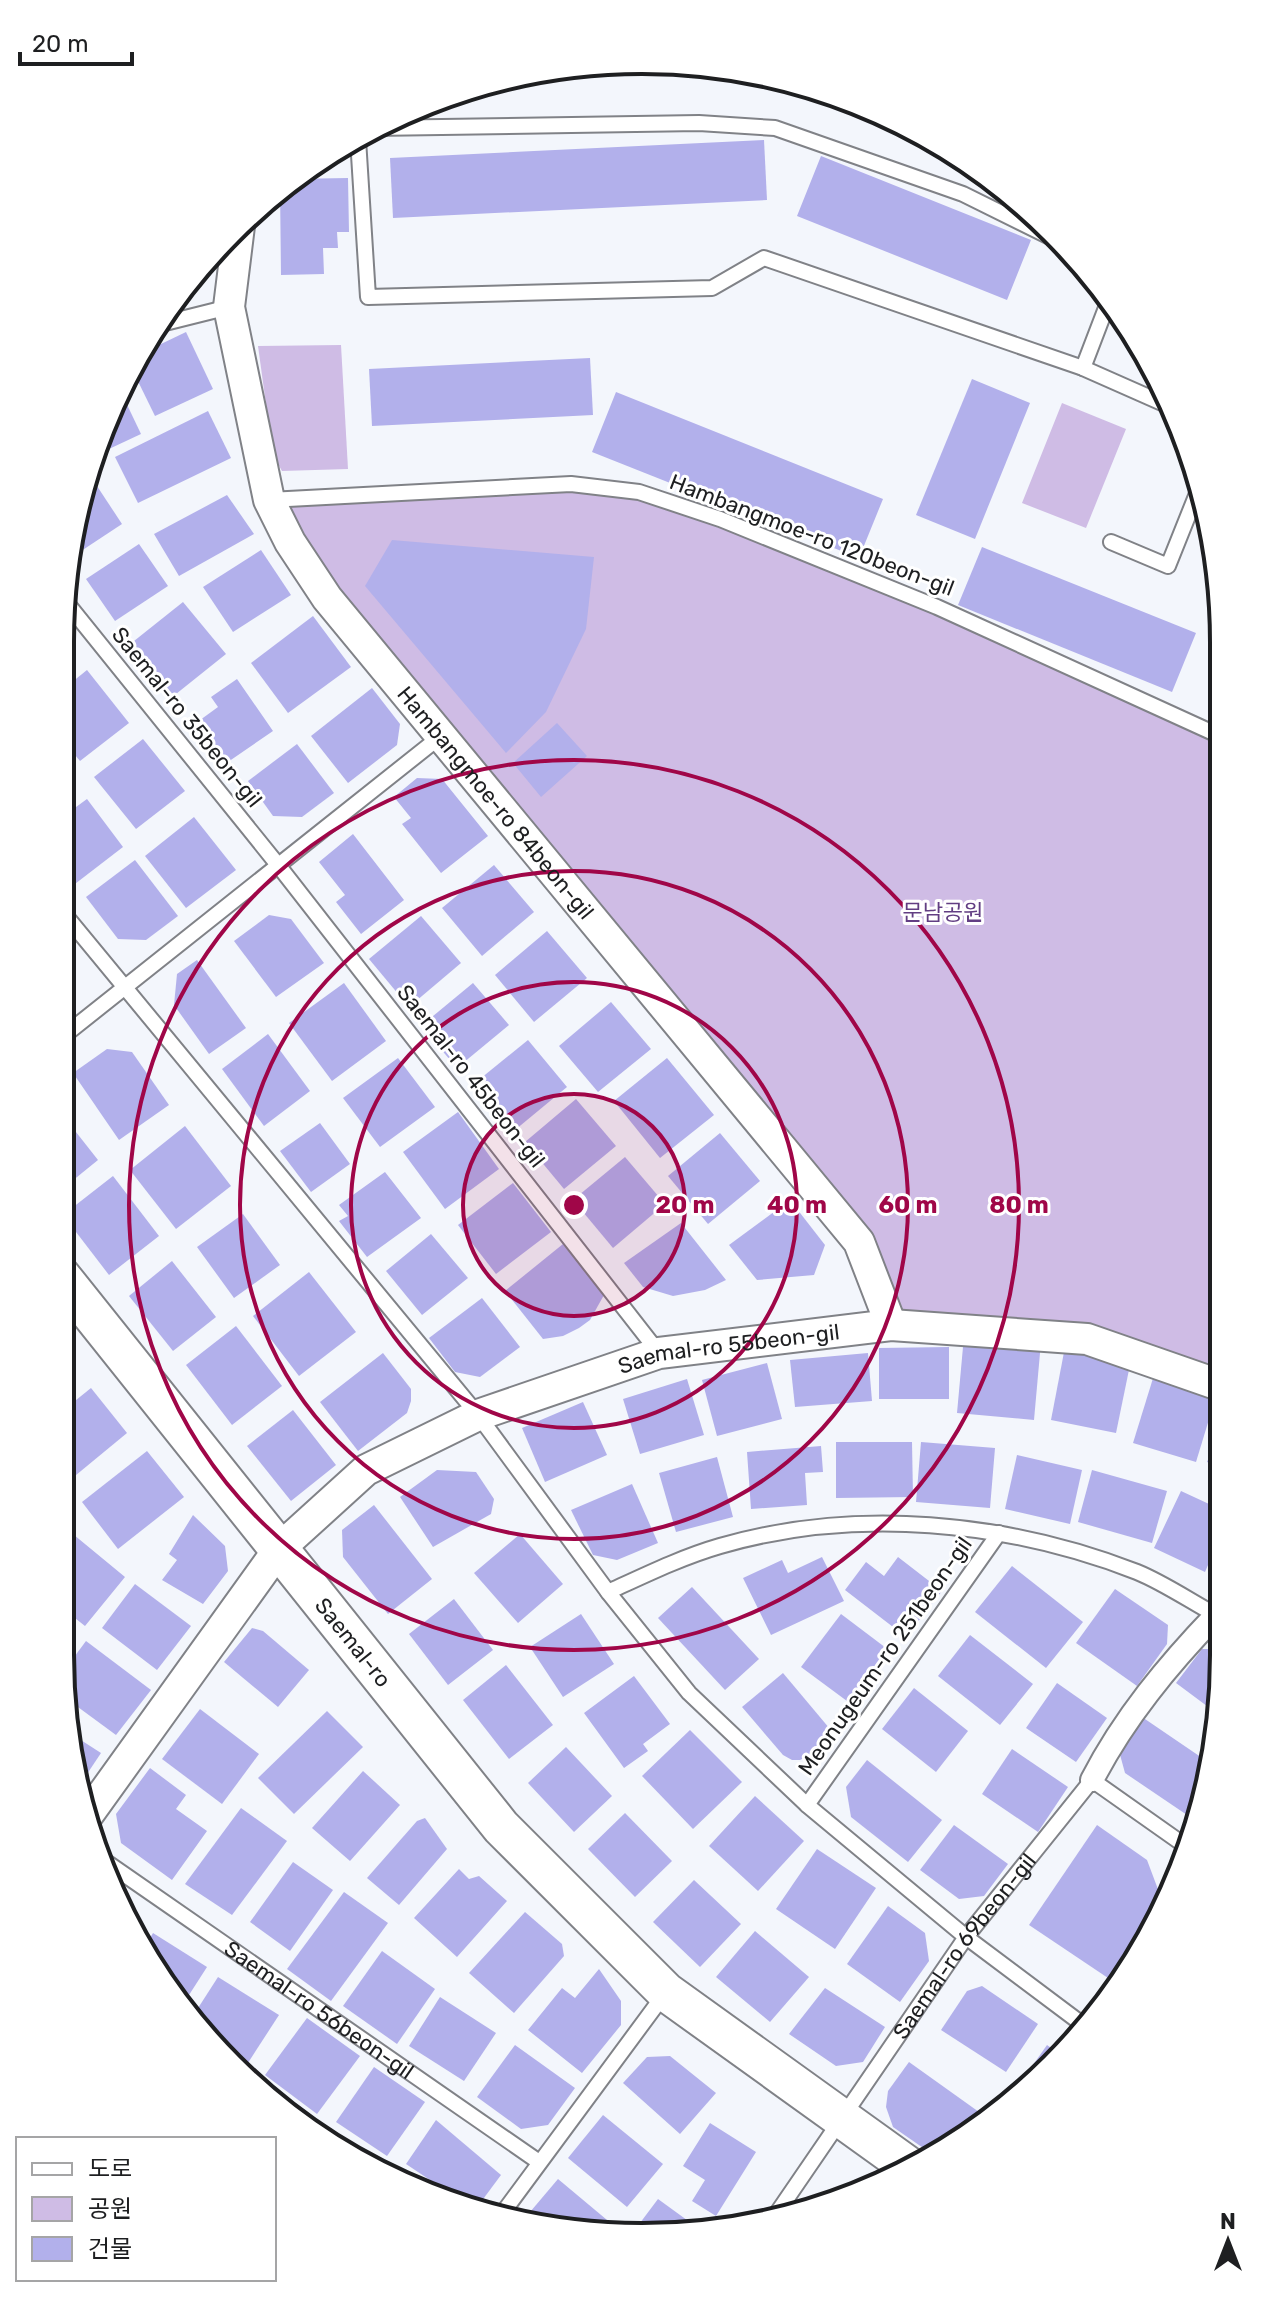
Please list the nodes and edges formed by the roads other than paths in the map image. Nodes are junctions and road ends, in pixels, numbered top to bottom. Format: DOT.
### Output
graph roads {
  1 [pos="403,128"];
  2 [pos="359,150"];
  3 [pos="1030,227"];
  4 [pos="237,243"];
  5 [pos="229,307"];
  6 [pos="1104,312"];
  7 [pos="174,321"];
  8 [pos="1083,368"];
  9 [pos="1155,400"];
  10 [pos="269,500"];
  11 [pos="1193,504"];
  12 [pos="1111,542"];
  13 [pos="75,613"];
  14 [pos="1210,731"];
  15 [pos="441,736"];
  16 [pos="278,865"];
  17 [pos="74,925"];
  18 [pos="125,986"];
  19 [pos="74,1027"];
  20 [pos="74,1293"];
  21 [pos="891,1325"];
  22 [pos="659,1353"];
  23 [pos="1210,1382"];
  24 [pos="478,1415"];
  25 [pos="999,1533"];
  26 [pos="279,1549"];
  27 [pos="608,1592"];
  28 [pos="1210,1609"];
  29 [pos="1210,1624"];
  30 [pos="1092,1780"];
  31 [pos="807,1805"];
  32 [pos="94,1806"];
  33 [pos="1179,1841"];
  34 [pos="116,1869"];
  35 [pos="966,1937"];
  36 [pos="666,1992"];
  37 [pos="1077,2020"];
  38 [pos="841,2117"];
  39 [pos="900,2160"];
  40 [pos="539,2162"];
  41 [pos="782,2206"];
  42 [pos="507,2207"];
  1 -- 3 [label="lane"];
  2 -- 8 [label="lane"];
  4 -- 5 [label="street, Hambangmoe-ro 84beon-gil"];
  5 -- 7 [label="lane"];
  5 -- 10 [label="street, Hambangmoe-ro 84beon-gil"];
  6 -- 8 [label="lane"];
  8 -- 9 [label="lane"];
  10 -- 14 [label="lane, Hambangmoe-ro 120beon-gil"];
  10 -- 15 [label="street, Hambangmoe-ro 84beon-gil"];
  11 -- 12 [label="lane"];
  13 -- 16 [label="lane, Saemal-ro 35beon-gil"];
  15 -- 16 [label="lane"];
  15 -- 21 [label="street, Hambangmoe-ro 84beon-gil"];
  16 -- 18 [label="lane"];
  16 -- 22 [label="lane, Saemal-ro 45beon-gil"];
  17 -- 18 [label="lane"];
  18 -- 19 [label="lane"];
  18 -- 24 [label="lane"];
  20 -- 26 [label="street, Saemal-ro"];
  21 -- 22 [label="street, Saemal-ro 55beon-gil"];
  21 -- 23 [label="street, Saemal-ro 55beon-gil"];
  22 -- 24 [label="street, Saemal-ro 55beon-gil"];
  24 -- 26 [label="street, Saemal-ro 55beon-gil"];
  24 -- 27 [label="lane, Meonugeum-ro 251beon-gil"];
  25 -- 27 [label="lane, Meonugeum-ro 251beon-gil"];
  25 -- 28 [label="lane, Meonugeum-ro 251beon-gil"];
  25 -- 31 [label="lane, Meonugeum-ro 251beon-gil"];
  26 -- 32 [label="street"];
  26 -- 36 [label="street, Saemal-ro"];
  27 -- 31 [label="lane, Meonugeum-ro 251beon-gil"];
  29 -- 30 [label="street, Saemal-ro 69beon-gil"];
  30 -- 33 [label="lane"];
  30 -- 35 [label="lane, Saemal-ro 69beon-gil"];
  31 -- 35 [label="lane, Meonugeum-ro 251beon-gil"];
  34 -- 40 [label="lane, Saemal-ro 56beon-gil"];
  35 -- 37 [label="lane, Meonugeum-ro 251beon-gil"];
  35 -- 38 [label="lane, Saemal-ro 69beon-gil"];
  36 -- 38 [label="street, Saemal-ro"];
  36 -- 40 [label="lane"];
  38 -- 39 [label="street, Saemal-ro"];
  38 -- 41 [label="lane"];
  40 -- 42 [label="lane"];
}
